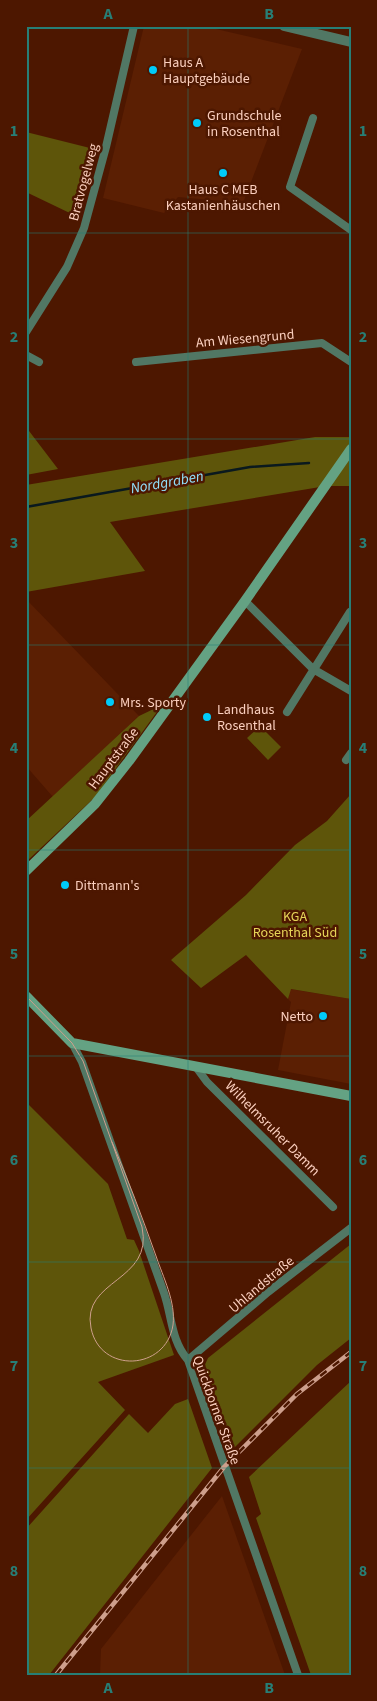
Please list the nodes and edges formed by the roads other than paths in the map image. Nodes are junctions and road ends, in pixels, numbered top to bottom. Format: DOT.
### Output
graph roads {
  1 [pos="134,26"];
  2 [pos="284,26"];
  3 [pos="351,42"];
  4 [pos="313,118"];
  5 [pos="351,230"];
  6 [pos="26,332"];
  7 [pos="26,355"];
  8 [pos="39,362"];
  9 [pos="136,362"];
  10 [pos="351,362"];
  11 [pos="351,449"];
  12 [pos="245,601"];
  13 [pos="350,612"];
  14 [pos="312,669"];
  15 [pos="351,691"];
  16 [pos="287,712"];
  17 [pos="26,871"];
  18 [pos="26,996"];
  19 [pos="72,1043"];
  20 [pos="196,1067"];
  21 [pos="351,1096"];
  22 [pos="333,1207"];
  23 [pos="351,1228"];
  24 [pos="188,1360"];
  25 [pos="298,1675"];
  1 -- 6 [label="street, Bratvogelweg"];
  2 -- 3 [label="street"];
  4 -- 5 [label="street"];
  7 -- 8 [label="street"];
  9 -- 10 [label="street, Am Wiesengrund"];
  11 -- 12 [label="main road, Hauptstraße"];
  12 -- 14 [label="street"];
  12 -- 17 [label="main road, Hauptstraße"];
  13 -- 14 [label="street"];
  14 -- 15 [label="street"];
  14 -- 16 [label="street"];
  18 -- 19 [label="main road"];
  19 -- 20 [label="main road, Wilhelmsruher Damm"];
  19 -- 24 [label="street, Quickborner Straße"];
  20 -- 21 [label="main road, Wilhelmsruher Damm"];
  20 -- 22 [label="street, Wilhelmsruher Damm"];
  23 -- 24 [label="street, Uhlandstraße"];
  24 -- 25 [label="street, Quickborner Straße"];
}
